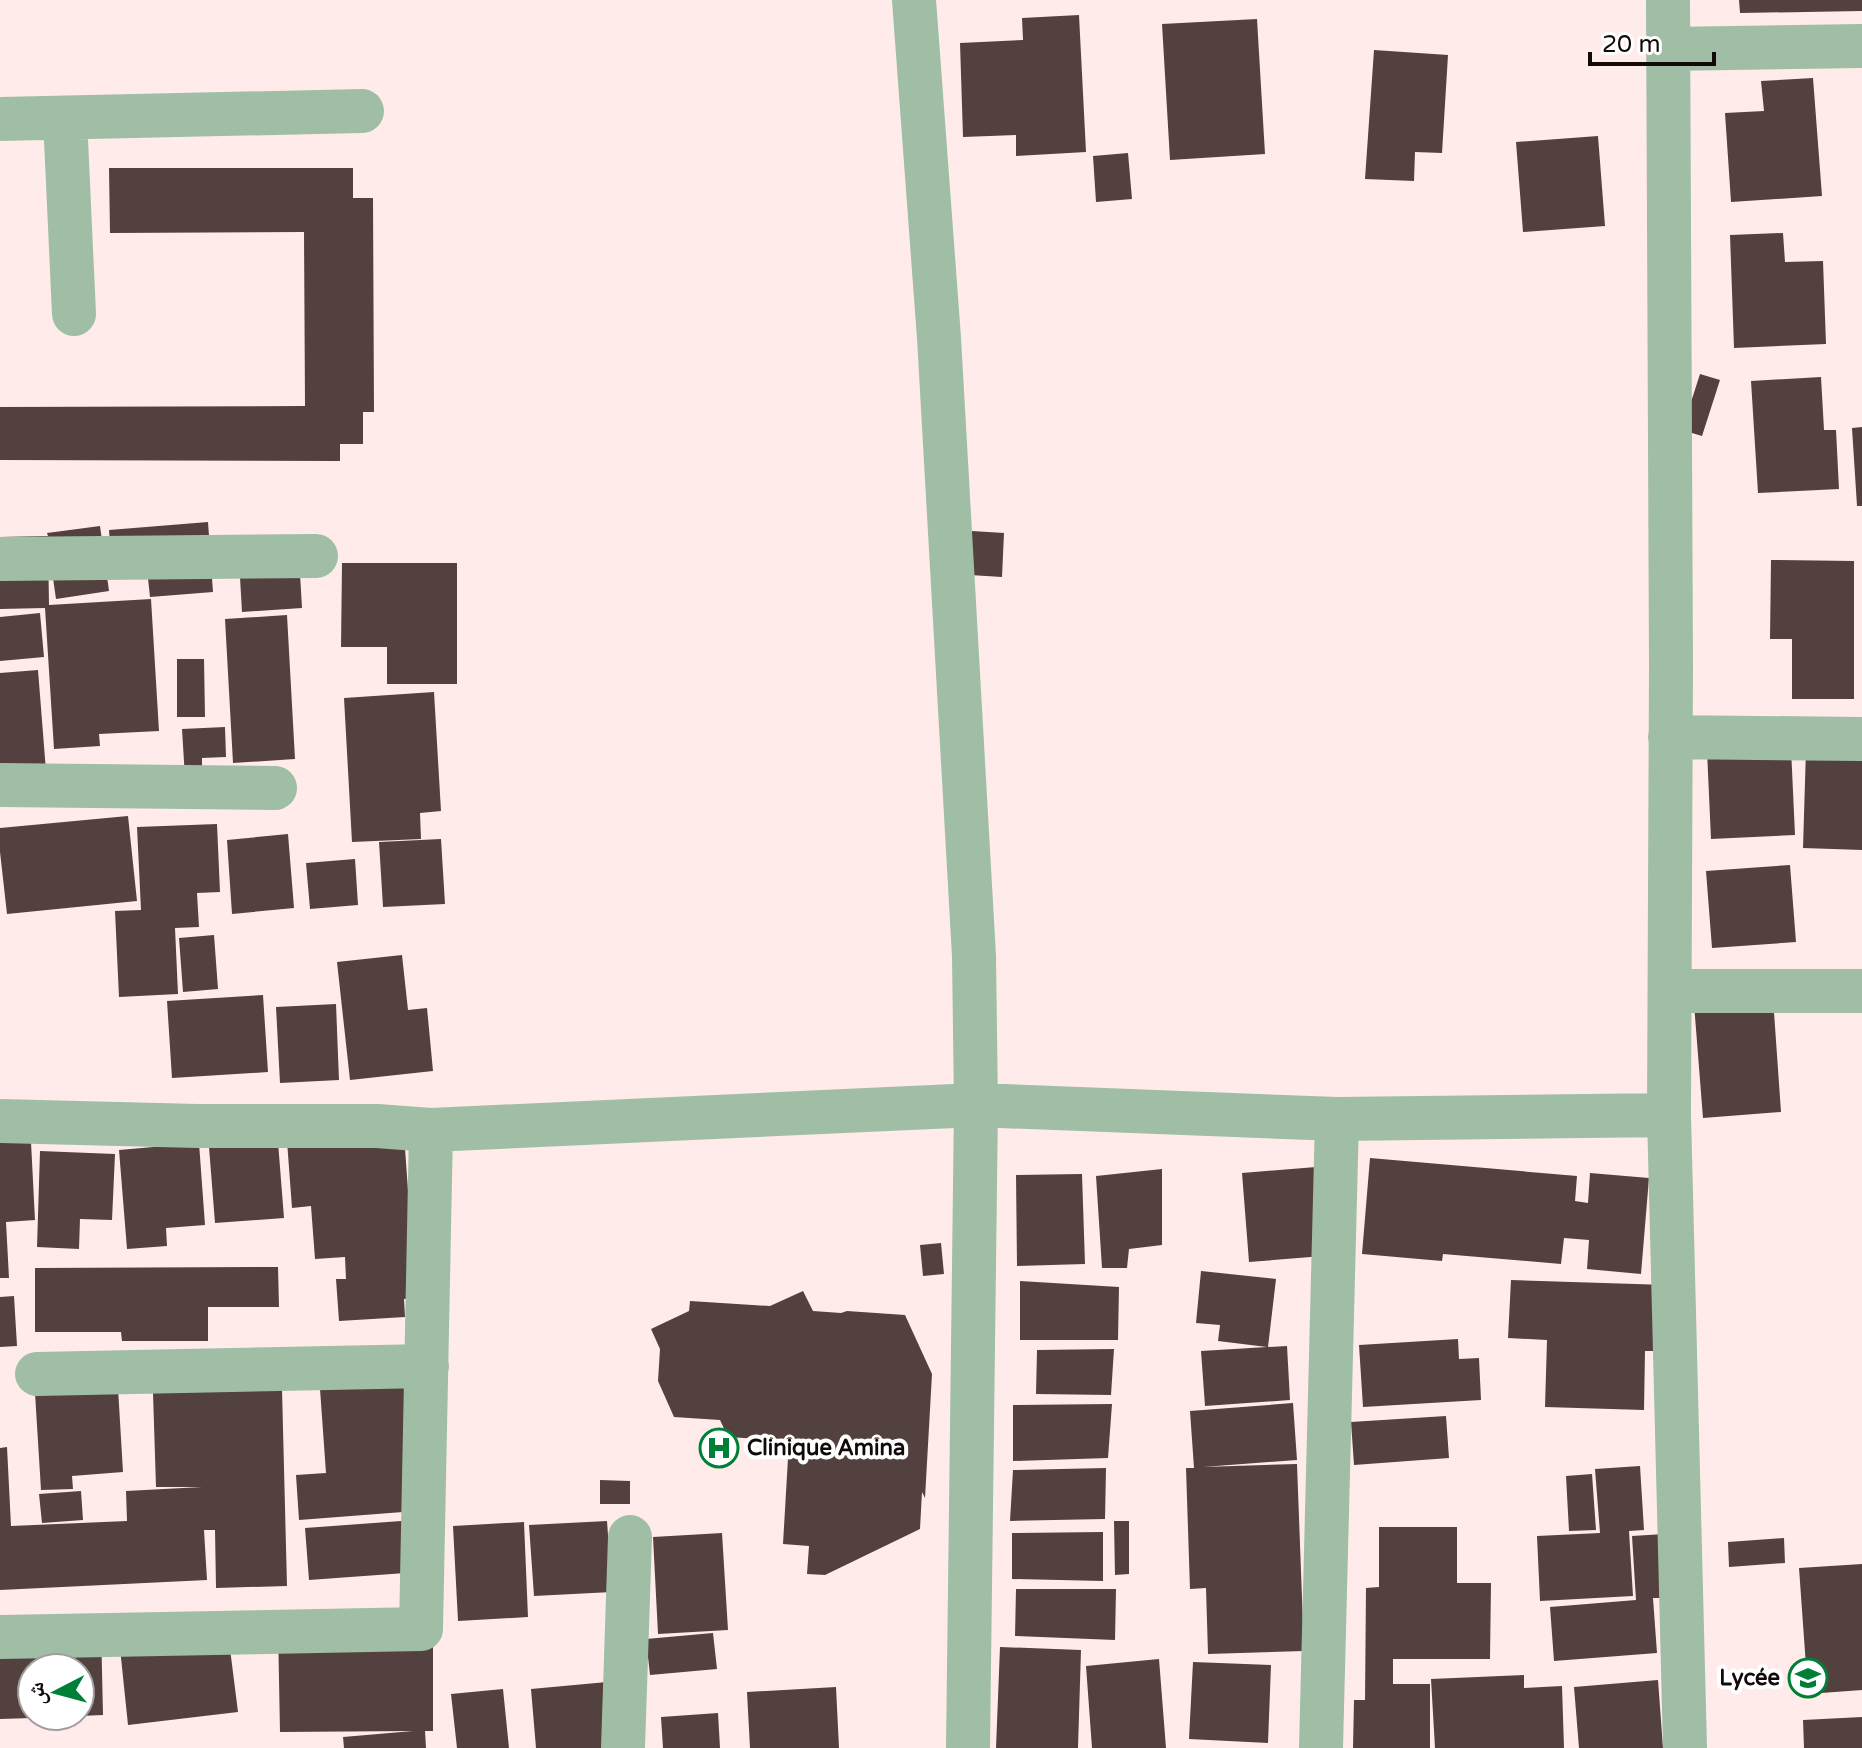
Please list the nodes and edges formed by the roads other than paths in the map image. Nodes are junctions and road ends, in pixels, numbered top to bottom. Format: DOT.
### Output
graph roads {
  1 [pos="914,0"];
  2 [pos="1668,0"];
  3 [pos="1862,46"];
  4 [pos="1668,49"];
  5 [pos="362,111"];
  6 [pos="65,118"];
  7 [pos="0,119"];
  8 [pos="74,314"];
  9 [pos="316,556"];
  10 [pos="0,559"];
  11 [pos="1670,737"];
  12 [pos="1862,739"];
  13 [pos="0,785"];
  14 [pos="275,788"];
  15 [pos="1670,991"];
  16 [pos="1862,991"];
  17 [pos="976,1105"];
  18 [pos="1669,1115"];
  19 [pos="1337,1119"];
  20 [pos="0,1121"];
  21 [pos="431,1130"];
  22 [pos="427,1366"];
  23 [pos="37,1374"];
  24 [pos="630,1537"];
  25 [pos="0,1637"];
  26 [pos="623,1748"];
  27 [pos="968,1748"];
  28 [pos="1321,1748"];
  29 [pos="1685,1748"];
  1 -- 17 [label="street"];
  2 -- 4 [label="street"];
  3 -- 4 [label="street"];
  4 -- 11 [label="street"];
  5 -- 6 [label="street"];
  6 -- 7 [label="street"];
  6 -- 8 [label="street"];
  9 -- 10 [label="street"];
  11 -- 12 [label="street"];
  11 -- 15 [label="street"];
  13 -- 14 [label="street"];
  15 -- 16 [label="street"];
  15 -- 18 [label="street"];
  17 -- 19 [label="street"];
  17 -- 21 [label="street"];
  17 -- 27 [label="street"];
  18 -- 19 [label="street"];
  18 -- 29 [label="street"];
  19 -- 28 [label="street"];
  20 -- 21 [label="street"];
  21 -- 22 [label="street"];
  22 -- 23 [label="street"];
  22 -- 25 [label="street"];
  24 -- 26 [label="street"];
}
